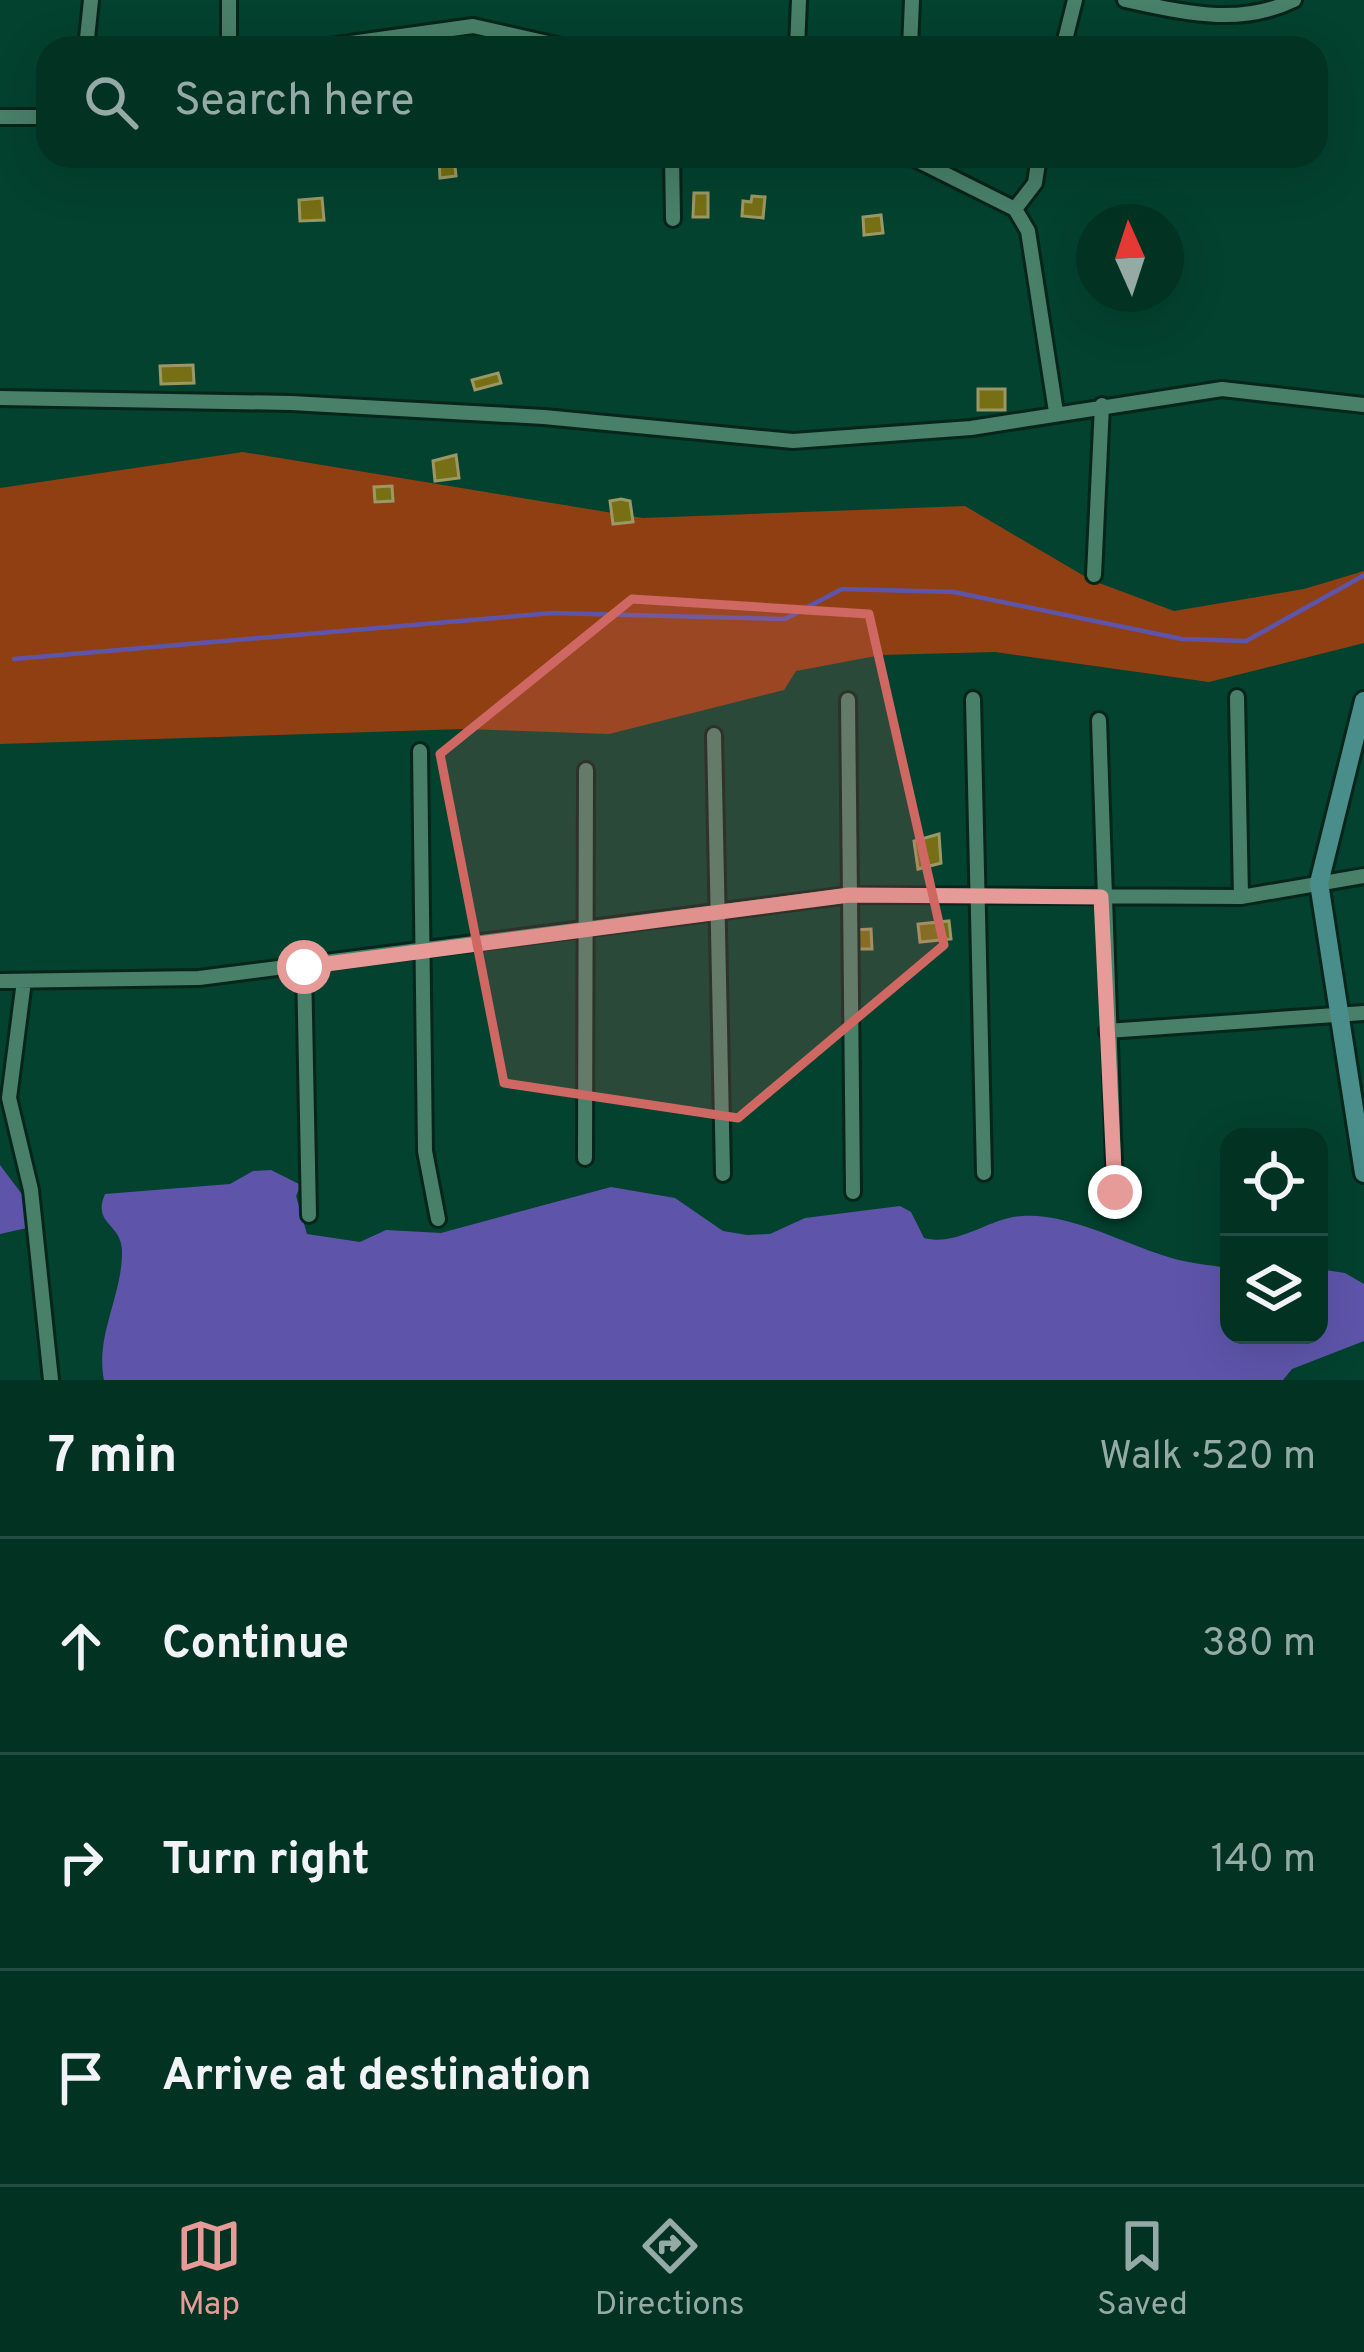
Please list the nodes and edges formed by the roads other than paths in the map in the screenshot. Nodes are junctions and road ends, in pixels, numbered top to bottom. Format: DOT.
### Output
graph roads {
  1 [pos="91,0"];
  2 [pos="229,0"];
  3 [pos="799,0"];
  4 [pos="912,0"];
  5 [pos="1076,0"];
  6 [pos="1125,0"];
  7 [pos="1294,0"];
  8 [pos="87,36"];
  9 [pos="230,36"];
  10 [pos="401,36"];
  11 [pos="517,36"];
  12 [pos="798,36"];
  13 [pos="910,36"];
  14 [pos="1066,36"];
  15 [pos="0,117"];
  16 [pos="36,117"];
  17 [pos="672,168"];
  18 [pos="933,168"];
  19 [pos="1037,168"];
  20 [pos="1015,209"];
  21 [pos="673,219"];
  22 [pos="0,398"];
  23 [pos="1102,405"];
  24 [pos="1364,405"];
  25 [pos="1056,412"];
  26 [pos="1094,575"];
  27 [pos="1238,697"];
  28 [pos="973,699"];
  29 [pos="848,700"];
  30 [pos="1364,701"];
  31 [pos="1099,720"];
  32 [pos="714,735"];
  33 [pos="419,751"];
  34 [pos="586,770"];
  35 [pos="1364,875"];
  36 [pos="1318,884"];
  37 [pos="849,895"];
  38 [pos="1101,897"];
  39 [pos="1240,897"];
  40 [pos="977,898"];
  41 [pos="718,912"];
  42 [pos="586,927"];
  43 [pos="421,951"];
  44 [pos="304,967"];
  45 [pos="0,981"];
  46 [pos="24,981"];
  47 [pos="1364,1013"];
  48 [pos="1341,1016"];
  49 [pos="1107,1031"];
  50 [pos="585,1158"];
  51 [pos="984,1173"];
  52 [pos="1364,1173"];
  53 [pos="723,1174"];
  54 [pos="853,1192"];
  55 [pos="1115,1192"];
  56 [pos="309,1215"];
  57 [pos="438,1219"];
  58 [pos="51,1380"];
  1 -- 8 [label="street"];
  2 -- 9 [label="street"];
  3 -- 12 [label="street"];
  4 -- 13 [label="street"];
  5 -- 14 [label="street"];
  6 -- 7 [label="street"];
  10 -- 11 [label="street"];
  15 -- 16 [label="street"];
  17 -- 21 [label="street"];
  18 -- 20 [label="street"];
  19 -- 20 [label="street"];
  20 -- 25 [label="street"];
  22 -- 25 [label="street"];
  23 -- 24 [label="street"];
  23 -- 25 [label="street"];
  23 -- 26 [label="street"];
  27 -- 39 [label="street"];
  28 -- 40 [label="street"];
  29 -- 37 [label="street"];
  30 -- 36 [label="street"];
  31 -- 38 [label="street"];
  32 -- 41 [label="street"];
  33 -- 43 [label="street"];
  34 -- 42 [label="street"];
  35 -- 36 [label="street"];
  36 -- 39 [label="street"];
  36 -- 48 [label="street"];
  37 -- 40 [label="street"];
  37 -- 41 [label="street"];
  37 -- 54 [label="street"];
  38 -- 39 [label="street"];
  38 -- 40 [label="street"];
  38 -- 49 [label="street"];
  40 -- 51 [label="street"];
  41 -- 42 [label="street"];
  41 -- 53 [label="street"];
  42 -- 43 [label="street"];
  42 -- 50 [label="street"];
  43 -- 44 [label="street"];
  43 -- 57 [label="street"];
  44 -- 46 [label="street"];
  44 -- 56 [label="street"];
  45 -- 46 [label="street"];
  46 -- 58 [label="street"];
  47 -- 48 [label="street"];
  48 -- 49 [label="street"];
  48 -- 52 [label="street"];
  49 -- 55 [label="street"];
}
